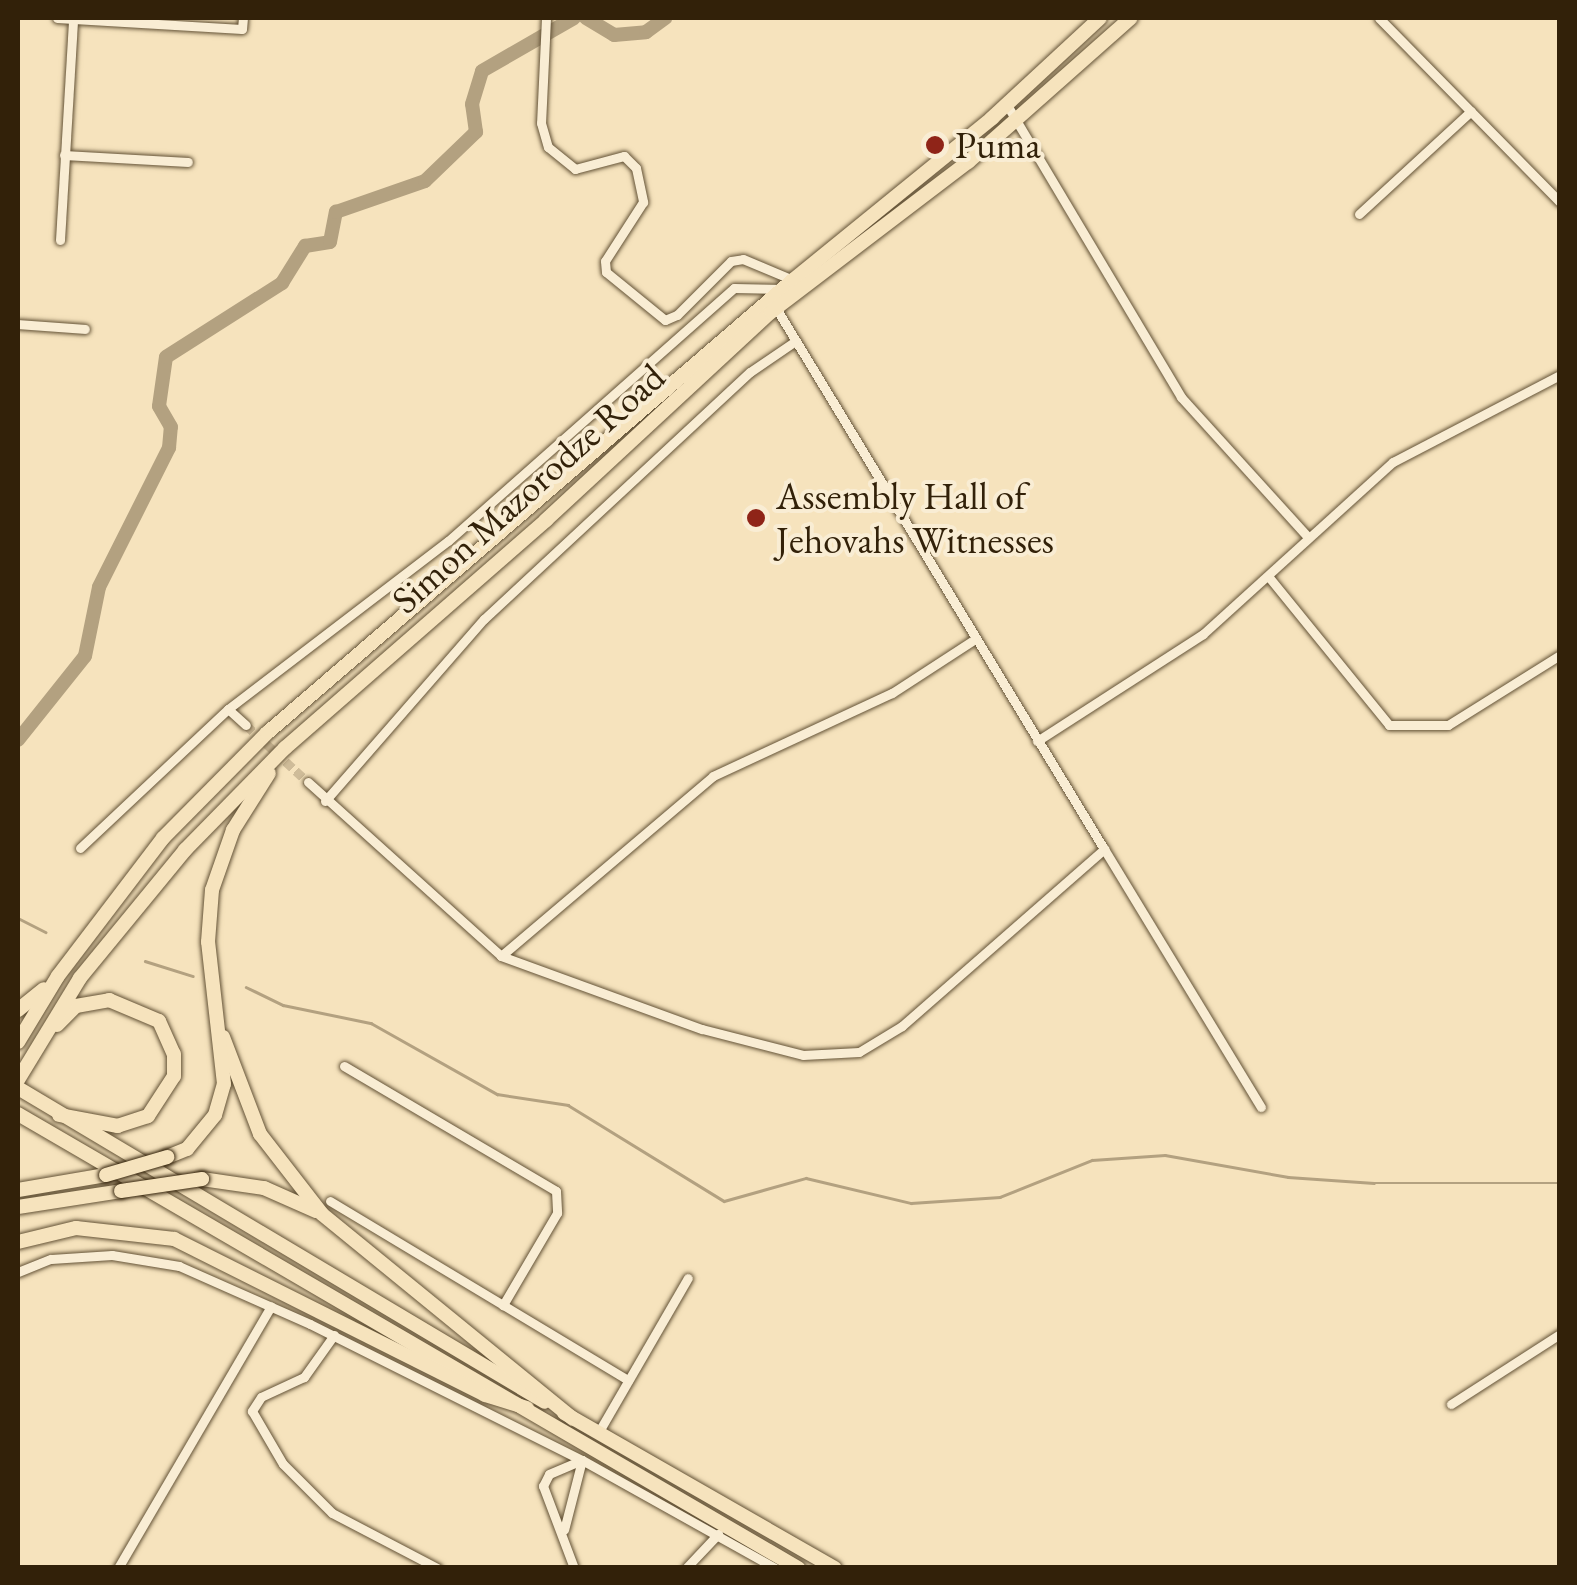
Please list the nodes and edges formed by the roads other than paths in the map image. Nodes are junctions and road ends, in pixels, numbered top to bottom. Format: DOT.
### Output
graph roads {
  1 [pos="57,18"];
  2 [pos="243,18"];
  3 [pos="546,18"];
  4 [pos="1100,18"];
  5 [pos="1131,18"];
  6 [pos="1379,18"];
  7 [pos="73,19"];
  8 [pos="1007,104"];
  9 [pos="1471,111"];
  10 [pos="1015,120"];
  11 [pos="64,155"];
  12 [pos="188,162"];
  13 [pos="1560,202"];
  14 [pos="1359,214"];
  15 [pos="60,240"];
  16 [pos="788,284"];
  17 [pos="776,308"];
  18 [pos="18,324"];
  19 [pos="85,328"];
  20 [pos="794,342"];
  21 [pos="1560,376"];
  22 [pos="1308,536"];
  23 [pos="1268,576"];
  24 [pos="972,641"];
  25 [pos="1560,656"];
  26 [pos="228,709"];
  27 [pos="246,725"];
  28 [pos="1037,740"];
  29 [pos="284,748"];
  30 [pos="308,782"];
  31 [pos="325,801"];
  32 [pos="80,848"];
  33 [pos="1104,849"];
  34 [pos="501,956"];
  35 [pos="58,976"];
  36 [pos="18,1010"];
  37 [pos="223,1037"];
  38 [pos="43,1038"];
  39 [pos="18,1042"];
  40 [pos="344,1066"];
  41 [pos="18,1080"];
  42 [pos="18,1088"];
  43 [pos="1262,1107"];
  44 [pos="18,1114"];
  45 [pos="60,1115"];
  46 [pos="18,1190"];
  47 [pos="18,1207"];
  48 [pos="326,1207"];
  49 [pos="18,1242"];
  50 [pos="18,1272"];
  51 [pos="688,1278"];
  52 [pos="503,1305"];
  53 [pos="271,1306"];
  54 [pos="1560,1334"];
  55 [pos="334,1335"];
  56 [pos="628,1380"];
  57 [pos="1451,1404"];
  58 [pos="528,1408"];
  59 [pos="573,1419"];
  60 [pos="598,1433"];
  61 [pos="582,1460"];
  62 [pos="564,1530"];
  63 [pos="718,1534"];
  64 [pos="118,1568"];
  65 [pos="436,1568"];
  66 [pos="574,1568"];
  67 [pos="686,1568"];
  68 [pos="775,1568"];
  69 [pos="798,1568"];
  70 [pos="835,1568"];
  1 -- 7 [label="street"];
  2 -- 7 [label="street"];
  3 -- 16 [label="street"];
  4 -- 8 [label="main road, Simon Mazorodze Road"];
  5 -- 10 [label="main road, Simon Mazorodze Road"];
  6 -- 9 [label="street"];
  7 -- 11 [label="street"];
  8 -- 10 [label="street"];
  8 -- 16 [label="main road, Simon Mazorodze Road"];
  9 -- 13 [label="street"];
  9 -- 14 [label="street"];
  10 -- 17 [label="main road, Simon Mazorodze Road"];
  10 -- 22 [label="street"];
  11 -- 12 [label="street"];
  11 -- 15 [label="street"];
  16 -- 26 [label="street"];
  16 -- 35 [label="main road, Simon Mazorodze Road"];
  17 -- 20 [label="street"];
  17 -- 29 [label="main road, Simon Mazorodze Road"];
  18 -- 19 [label="street"];
  20 -- 24 [label="street"];
  20 -- 31 [label="street"];
  21 -- 22 [label="street"];
  22 -- 23 [label="street"];
  23 -- 25 [label="street"];
  23 -- 28 [label="street"];
  24 -- 28 [label="street"];
  24 -- 34 [label="street"];
  26 -- 27 [label="street"];
  26 -- 32 [label="street"];
  28 -- 33 [label="street"];
  29 -- 37 [label="main road"];
  29 -- 38 [label="main road, Simon Mazorodze Road"];
  30 -- 31 [label="street"];
  31 -- 34 [label="street"];
  33 -- 34 [label="street"];
  33 -- 43 [label="street"];
  35 -- 36 [label="main road"];
  35 -- 39 [label="main road, Simon Mazorodze Road"];
  37 -- 46 [label="main road, bridge"];
  37 -- 48 [label="main road"];
  38 -- 41 [label="main road, Simon Mazorodze Road"];
  38 -- 45 [label="main road"];
  40 -- 52 [label="street"];
  42 -- 45 [label="main road"];
  44 -- 58 [label="main road"];
  45 -- 59 [label="main road"];
  47 -- 48 [label="main road, bridge"];
  48 -- 52 [label="street"];
  48 -- 59 [label="main road"];
  49 -- 58 [label="main road"];
  50 -- 53 [label="street"];
  51 -- 56 [label="street"];
  52 -- 56 [label="street"];
  53 -- 55 [label="street"];
  53 -- 64 [label="street"];
  54 -- 57 [label="street"];
  55 -- 61 [label="street"];
  55 -- 65 [label="street"];
  56 -- 60 [label="street"];
  58 -- 69 [label="main road"];
  59 -- 60 [label="main road"];
  60 -- 70 [label="main road"];
  61 -- 62 [label="street"];
  61 -- 62 [label="street"];
  61 -- 63 [label="street"];
  62 -- 66 [label="street"];
  63 -- 67 [label="street"];
  63 -- 68 [label="street"];
}
